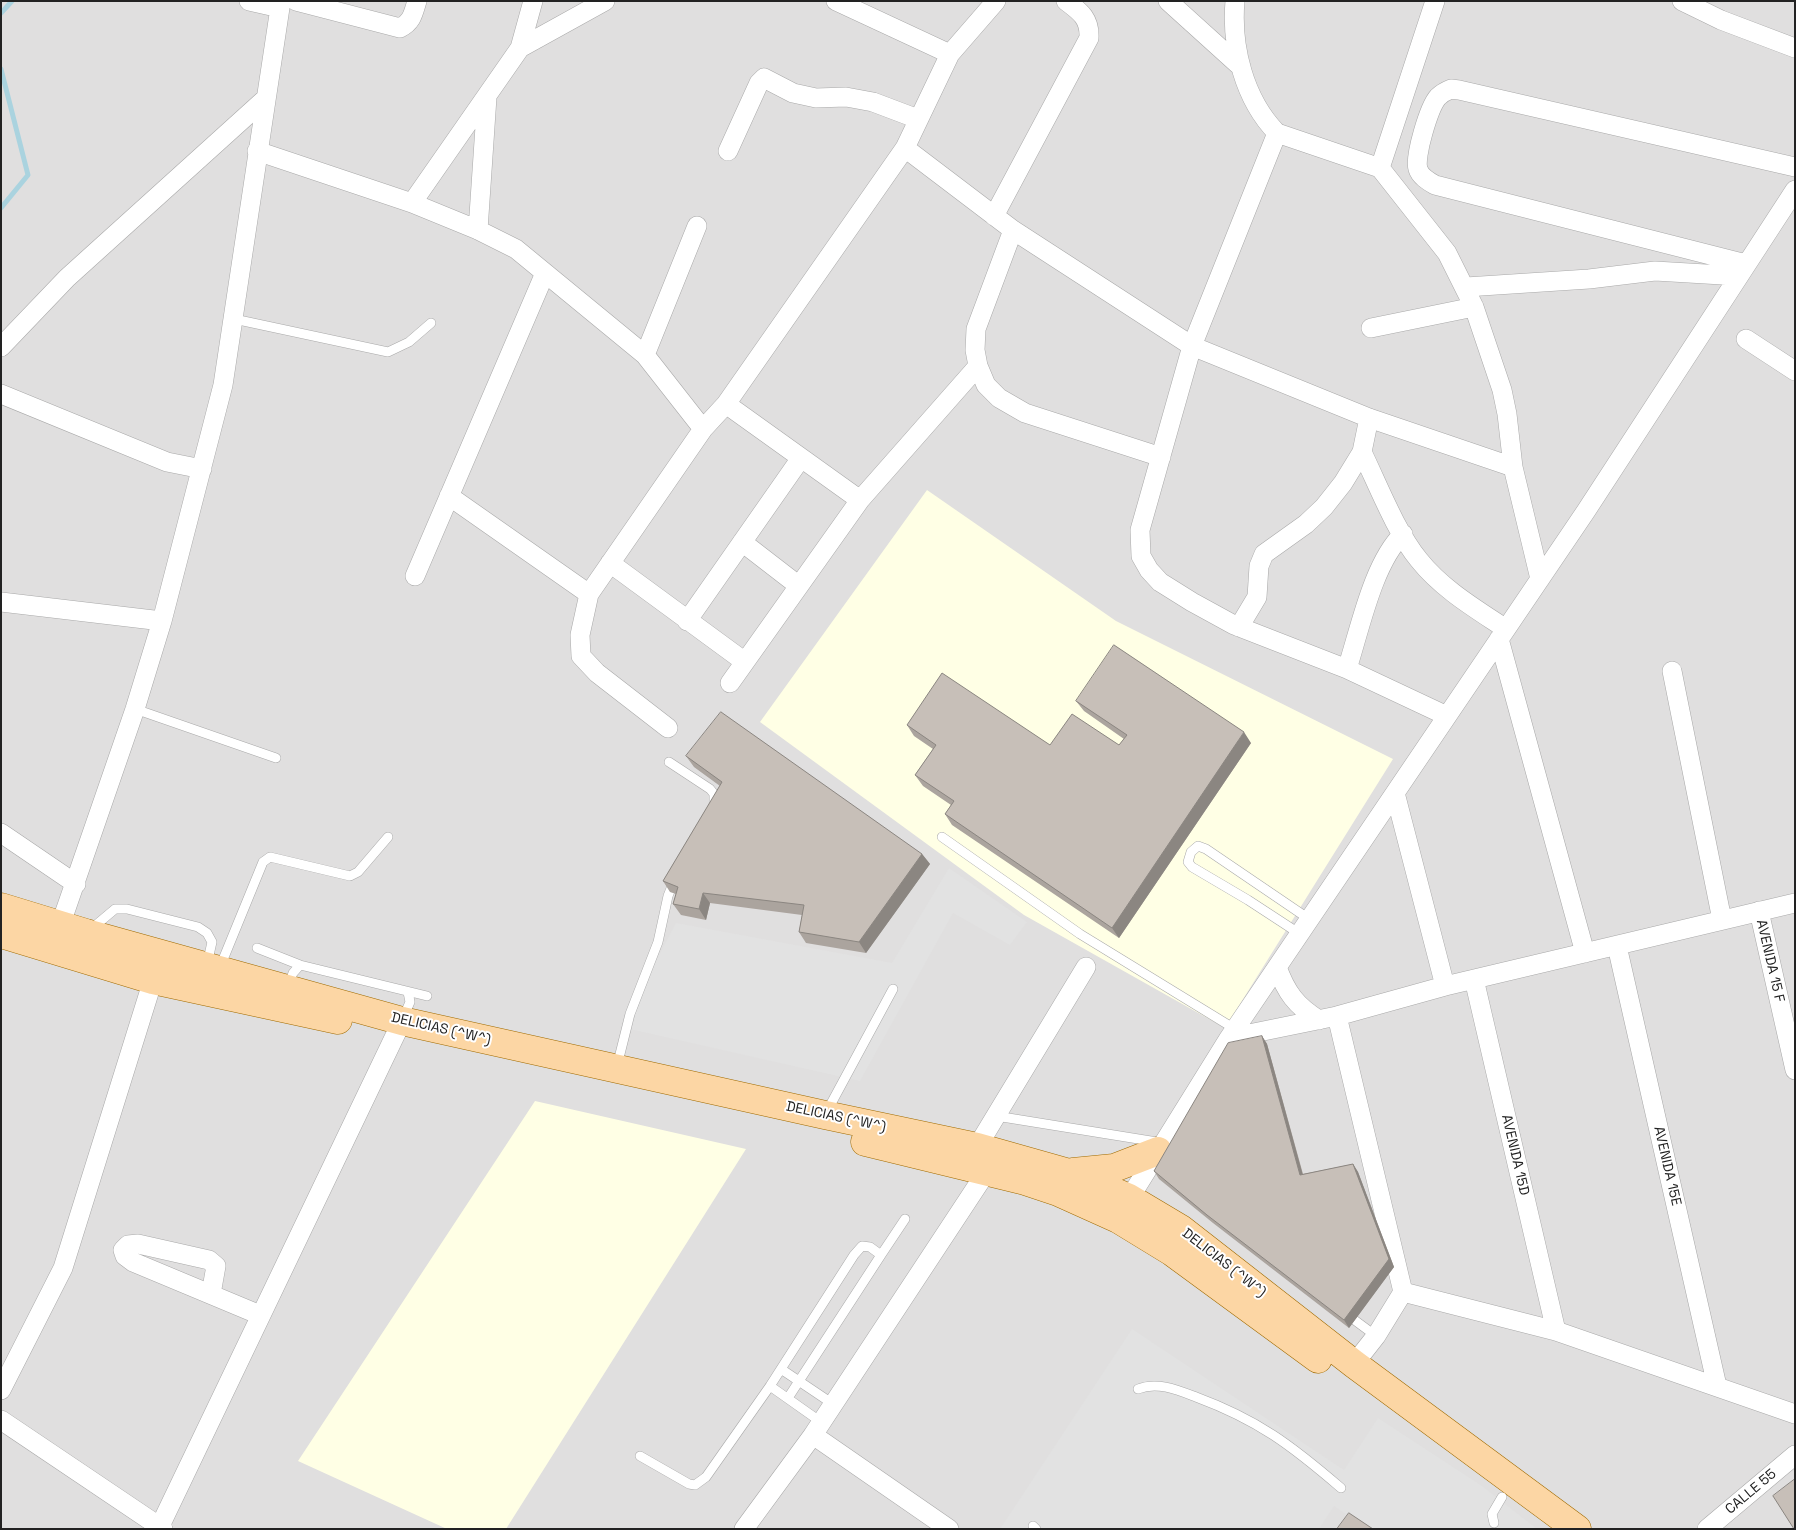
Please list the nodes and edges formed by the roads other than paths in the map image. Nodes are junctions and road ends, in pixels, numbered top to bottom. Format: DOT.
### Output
graph roads {
  1 [pos="249,1"];
  2 [pos="416,1"];
  3 [pos="534,1"];
  4 [pos="604,1"];
  5 [pos="836,1"];
  6 [pos="996,1"];
  7 [pos="1066,1"];
  8 [pos="1168,1"];
  9 [pos="1235,1"];
  10 [pos="1435,1"];
  11 [pos="1682,1"];
  12 [pos="286,4"];
  13 [pos="520,48"];
  14 [pos="1795,48"];
  15 [pos="950,54"];
  16 [pos="1241,67"];
  17 [pos="487,96"];
  18 [pos="264,100"];
  19 [pos="918,119"];
  20 [pos="1277,133"];
  21 [pos="905,148"];
  22 [pos="257,151"];
  23 [pos="728,151"];
  24 [pos="1795,167"];
  25 [pos="1380,168"];
  26 [pos="1795,190"];
  27 [pos="412,203"];
  28 [pos="994,216"];
  29 [pos="697,226"];
  30 [pos="478,230"];
  31 [pos="1013,230"];
  32 [pos="1743,270"];
  33 [pos="546,273"];
  34 [pos="1466,287"];
  35 [pos="1474,307"];
  36 [pos="234,319"];
  37 [pos="431,323"];
  38 [pos="1371,328"];
  39 [pos="1746,339"];
  40 [pos="1192,346"];
  41 [pos="1,347"];
  42 [pos="645,355"];
  43 [pos="978,366"];
  44 [pos="1795,370"];
  45 [pos="1,394"];
  46 [pos="726,404"];
  47 [pos="1369,418"];
  48 [pos="703,429"];
  49 [pos="1362,452"];
  50 [pos="1161,457"];
  51 [pos="801,458"];
  52 [pos="1513,467"];
  53 [pos="202,469"];
  54 [pos="449,496"];
  55 [pos="860,500"];
  56 [pos="1403,534"];
  57 [pos="742,542"];
  58 [pos="610,563"];
  59 [pos="415,576"];
  60 [pos="1540,579"];
  61 [pos="799,586"];
  62 [pos="589,594"];
  63 [pos="1,602"];
  64 [pos="162,621"];
  65 [pos="687,621"];
  66 [pos="1239,627"];
  67 [pos="1502,634"];
  68 [pos="744,662"];
  69 [pos="1347,669"];
  70 [pos="1672,671"];
  71 [pos="730,683"];
  72 [pos="135,709"];
  73 [pos="1446,716"];
  74 [pos="668,728"];
  75 [pos="276,758"];
  76 [pos="669,762"];
  77 [pos="1395,793"];
  78 [pos="708,817"];
  79 [pos="1,832"];
  80 [pos="388,837"];
  81 [pos="942,837"];
  82 [pos="677,876"];
  83 [pos="76,884"];
  84 [pos="1795,903"];
  85 [pos="1,907"];
  86 [pos="1759,911"];
  87 [pos="1722,920"];
  88 [pos="60,926"];
  89 [pos="1304,926"];
  90 [pos="86,933"];
  91 [pos="1,934"];
  92 [pos="1617,946"];
  93 [pos="257,948"];
  94 [pos="1584,953"];
  95 [pos="1086,967"];
  96 [pos="1277,967"];
  97 [pos="213,968"];
  98 [pos="294,977"];
  99 [pos="1474,979"];
  100 [pos="153,980"];
  101 [pos="1445,986"];
  102 [pos="892,989"];
  103 [pos="408,992"];
  104 [pos="427,996"];
  105 [pos="1337,1016"];
  106 [pos="1319,1020"];
  107 [pos="400,1027"];
  108 [pos="1227,1045"];
  109 [pos="616,1069"];
  110 [pos="1795,1070"];
  111 [pos="825,1115"];
  112 [pos="996,1116"];
  113 [pos="1160,1147"];
  114 [pos="982,1159"];
  115 [pos="1069,1173"];
  116 [pos="1124,1208"];
  117 [pos="905,1219"];
  118 [pos="881,1255"];
  119 [pos="1403,1292"];
  120 [pos="211,1294"];
  121 [pos="1337,1307"];
  122 [pos="260,1315"];
  123 [pos="1556,1331"];
  124 [pos="1376,1336"];
  125 [pos="1354,1364"];
  126 [pos="781,1369"];
  127 [pos="799,1382"];
  128 [pos="770,1386"];
  129 [pos="1717,1386"];
  130 [pos="1138,1389"];
  131 [pos="1,1390"];
  132 [pos="788,1398"];
  133 [pos="833,1404"];
  134 [pos="1795,1414"];
  135 [pos="1,1420"];
  136 [pos="817,1429"];
  137 [pos="1795,1455"];
  138 [pos="640,1456"];
  139 [pos="1340,1488"];
  140 [pos="1502,1497"];
  141 [pos="1494,1523"];
  142 [pos="161,1528"];
  143 [pos="744,1529"];
  144 [pos="949,1529"];
  145 [pos="1546,1529"];
  146 [pos="1577,1529"];
  147 [pos="1707,1529"];
  1 -- 12 [label="street"];
  2 -- 12 [label="street"];
  3 -- 13 [label="street"];
  4 -- 13 [label="street"];
  5 -- 15 [label="street"];
  6 -- 15 [label="street"];
  7 -- 28 [label="street"];
  8 -- 16 [label="street"];
  9 -- 16 [label="street"];
  10 -- 25 [label="street"];
  11 -- 14 [label="street"];
  12 -- 18 [label="street"];
  13 -- 17 [label="street"];
  15 -- 19 [label="street"];
  16 -- 20 [label="street"];
  17 -- 27 [label="street"];
  17 -- 30 [label="street"];
  18 -- 22 [label="street"];
  18 -- 41 [label="street"];
  19 -- 21 [label="street"];
  19 -- 23 [label="street"];
  20 -- 25 [label="street"];
  20 -- 40 [label="street"];
  21 -- 28 [label="street"];
  21 -- 46 [label="street"];
  22 -- 27 [label="street"];
  22 -- 36 [label="street"];
  24 -- 32 [label="street"];
  25 -- 34 [label="street"];
  26 -- 32 [label="street"];
  27 -- 30 [label="street"];
  28 -- 31 [label="street"];
  29 -- 42 [label="street"];
  30 -- 33 [label="street"];
  31 -- 40 [label="street"];
  31 -- 43 [label="street"];
  32 -- 34 [label="street"];
  32 -- 60 [label="street"];
  33 -- 42 [label="street"];
  33 -- 54 [label="street"];
  34 -- 35 [label="street"];
  35 -- 38 [label="street"];
  35 -- 52 [label="street"];
  36 -- 37 [label="lane"];
  36 -- 53 [label="street"];
  39 -- 44 [label="street"];
  40 -- 47 [label="street"];
  40 -- 50 [label="street"];
  42 -- 48 [label="street"];
  43 -- 50 [label="street"];
  43 -- 55 [label="street"];
  45 -- 53 [label="street"];
  46 -- 48 [label="street"];
  46 -- 51 [label="street"];
  47 -- 49 [label="street"];
  47 -- 52 [label="street"];
  48 -- 58 [label="street"];
  49 -- 56 [label="street"];
  49 -- 66 [label="street"];
  50 -- 66 [label="street"];
  51 -- 55 [label="street"];
  51 -- 57 [label="street"];
  52 -- 60 [label="street"];
  53 -- 64 [label="street"];
  54 -- 59 [label="street"];
  54 -- 62 [label="street"];
  55 -- 61 [label="street"];
  56 -- 67 [label="street"];
  56 -- 69 [label="street"];
  57 -- 61 [label="street"];
  57 -- 65 [label="street"];
  58 -- 62 [label="street"];
  58 -- 65 [label="street"];
  60 -- 67 [label="street"];
  61 -- 68 [label="street"];
  62 -- 74 [label="street"];
  63 -- 64 [label="street"];
  64 -- 72 [label="street"];
  65 -- 68 [label="street"];
  66 -- 69 [label="street"];
  67 -- 73 [label="street"];
  67 -- 94 [label="street"];
  68 -- 71 [label="street"];
  69 -- 73 [label="street"];
  70 -- 87 [label="street"];
  72 -- 75 [label="lane"];
  72 -- 83 [label="street"];
  73 -- 77 [label="street"];
  76 -- 78 [label="lane"];
  77 -- 89 [label="street"];
  77 -- 101 [label="street"];
  79 -- 83 [label="street"];
  80 -- 97 [label="lane"];
  81 -- 108 [label="lane"];
  82 -- 109 [label="lane"];
  83 -- 88 [label="street"];
  84 -- 86 [label="street"];
  85 -- 88 [label="main road, DELICIAS (^W^)"];
  86 -- 87 [label="street"];
  86 -- 110 [label="street, AVENIDA 15 F"];
  87 -- 92 [label="street"];
  88 -- 90 [label="main road, DELICIAS (^W^)"];
  89 -- 89 [label="lane"];
  89 -- 96 [label="street"];
  90 -- 97 [label="main road, DELICIAS (^W^)"];
  90 -- 97 [label="lane"];
  91 -- 100 [label="main road, DELICIAS (^W^)"];
  92 -- 94 [label="street"];
  92 -- 129 [label="street, AVENIDA 15E"];
  93 -- 98 [label="lane"];
  94 -- 99 [label="street"];
  95 -- 112 [label="street"];
  96 -- 106 [label="street"];
  96 -- 108 [label="street"];
  97 -- 98 [label="main road, DELICIAS (^W^)"];
  98 -- 103 [label="lane"];
  98 -- 107 [label="main road, DELICIAS (^W^)"];
  99 -- 101 [label="street"];
  99 -- 123 [label="street, AVENIDA 15D"];
  100 -- 107 [label="main road, DELICIAS (^W^)"];
  100 -- 131 [label="street"];
  101 -- 105 [label="street"];
  102 -- 111 [label="lane"];
  103 -- 104 [label="lane"];
  103 -- 107 [label="lane"];
  105 -- 106 [label="street"];
  105 -- 119 [label="street"];
  106 -- 108 [label="street"];
  107 -- 109 [label="main road, DELICIAS (^W^)"];
  107 -- 114 [label="main road, DELICIAS (^W^)"];
  107 -- 122 [label="street"];
  108 -- 113 [label="street"];
  109 -- 111 [label="main road, DELICIAS (^W^)"];
  111 -- 114 [label="main road, DELICIAS (^W^)"];
  112 -- 113 [label="lane"];
  112 -- 114 [label="street"];
  113 -- 115 [label="main road"];
  113 -- 116 [label="street"];
  114 -- 115 [label="main road, DELICIAS (^W^)"];
  114 -- 116 [label="main road, DELICIAS (^W^)"];
  114 -- 133 [label="street"];
  115 -- 116 [label="main road, DELICIAS (^W^)"];
  116 -- 125 [label="main road, DELICIAS (^W^)"];
  116 -- 140 [label="main road, DELICIAS (^W^)"];
  117 -- 118 [label="lane"];
  118 -- 126 [label="lane"];
  118 -- 127 [label="lane"];
  119 -- 123 [label="street"];
  119 -- 124 [label="street"];
  120 -- 122 [label="street"];
  121 -- 124 [label="lane"];
  122 -- 142 [label="street"];
  123 -- 129 [label="street"];
  124 -- 125 [label="street"];
  125 -- 146 [label="main road, DELICIAS (^W^)"];
  126 -- 127 [label="lane"];
  126 -- 128 [label="lane"];
  127 -- 132 [label="lane"];
  127 -- 133 [label="lane"];
  128 -- 132 [label="lane"];
  128 -- 138 [label="lane"];
  129 -- 134 [label="street"];
  130 -- 139 [label="lane"];
  132 -- 136 [label="lane"];
  133 -- 136 [label="street"];
  135 -- 142 [label="street"];
  136 -- 143 [label="street"];
  136 -- 144 [label="street"];
  137 -- 147 [label="street, CALLE 55"];
  140 -- 141 [label="lane"];
  140 -- 145 [label="main road, DELICIAS (^W^)"];
}
